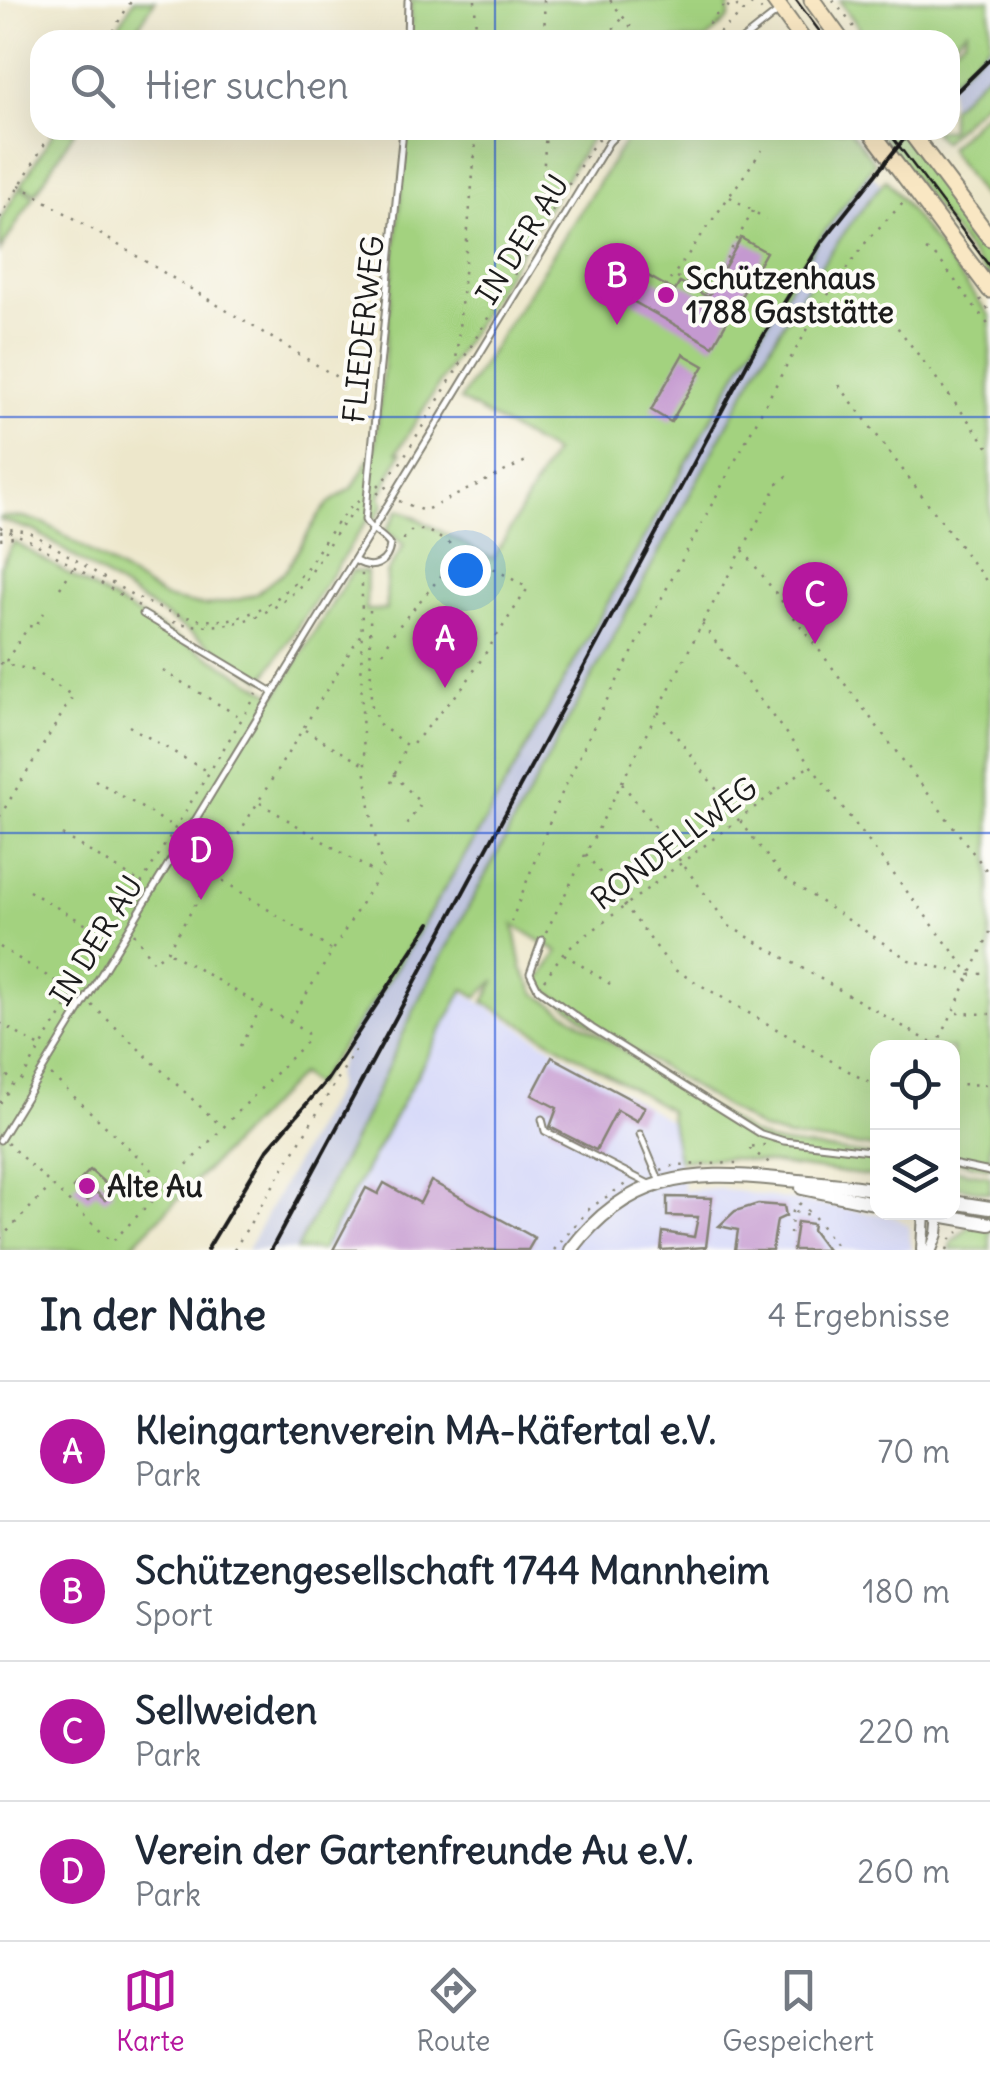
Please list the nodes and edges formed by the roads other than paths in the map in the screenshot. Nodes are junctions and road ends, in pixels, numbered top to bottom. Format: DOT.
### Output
graph roads {
  1 [pos="408,0"];
  2 [pos="812,0"];
  3 [pos="778,5"];
  4 [pos="407,30"];
  5 [pos="752,30"];
  6 [pos="795,30"];
  7 [pos="834,30"];
  8 [pos="402,140"];
  9 [pos="611,140"];
  10 [pos="876,140"];
  11 [pos="916,140"];
  12 [pos="990,238"];
  13 [pos="990,290"];
  14 [pos="372,529"];
  15 [pos="355,560"];
  16 [pos="145,612"];
  17 [pos="273,692"];
  18 [pos="542,940"];
  19 [pos="542,1119"];
  20 [pos="640,1134"];
  21 [pos="0,1139"];
  22 [pos="870,1151"];
  23 [pos="960,1166"];
  24 [pos="990,1172"];
  25 [pos="761,1177"];
  26 [pos="656,1184"];
  27 [pos="870,1189"];
  28 [pos="870,1202"];
  29 [pos="960,1203"];
  30 [pos="990,1208"];
  31 [pos="960,1218"];
  32 [pos="924,1220"];
  33 [pos="938,1220"];
  34 [pos="990,1224"];
  35 [pos="570,1250"];
  36 [pos="922,1250"];
  37 [pos="931,1250"];
  1 -- 4 [label="lane"];
  2 -- 7 [label="main road"];
  3 -- 5 [label="lane"];
  3 -- 6 [label="main road"];
  8 -- 14 [label="lane, FLIEDERWEG"];
  9 -- 14 [label="lane, IN DER AU"];
  10 -- 13 [label="main road"];
  11 -- 12 [label="main road"];
  14 -- 15 [label="lane, IN DER AU"];
  14 -- 15 [label="lane"];
  15 -- 17 [label="lane, IN DER AU"];
  16 -- 17 [label="lane"];
  17 -- 21 [label="lane, IN DER AU"];
  18 -- 22 [label="lane"];
  19 -- 26 [label="lane"];
  20 -- 26 [label="lane"];
  23 -- 24 [label="lane"];
  25 -- 26 [label="street"];
  25 -- 27 [label="street"];
  25 -- 28 [label="street"];
  26 -- 35 [label="street"];
  29 -- 30 [label="street"];
  31 -- 34 [label="street"];
  32 -- 36 [label="street"];
  33 -- 37 [label="street"];
}
